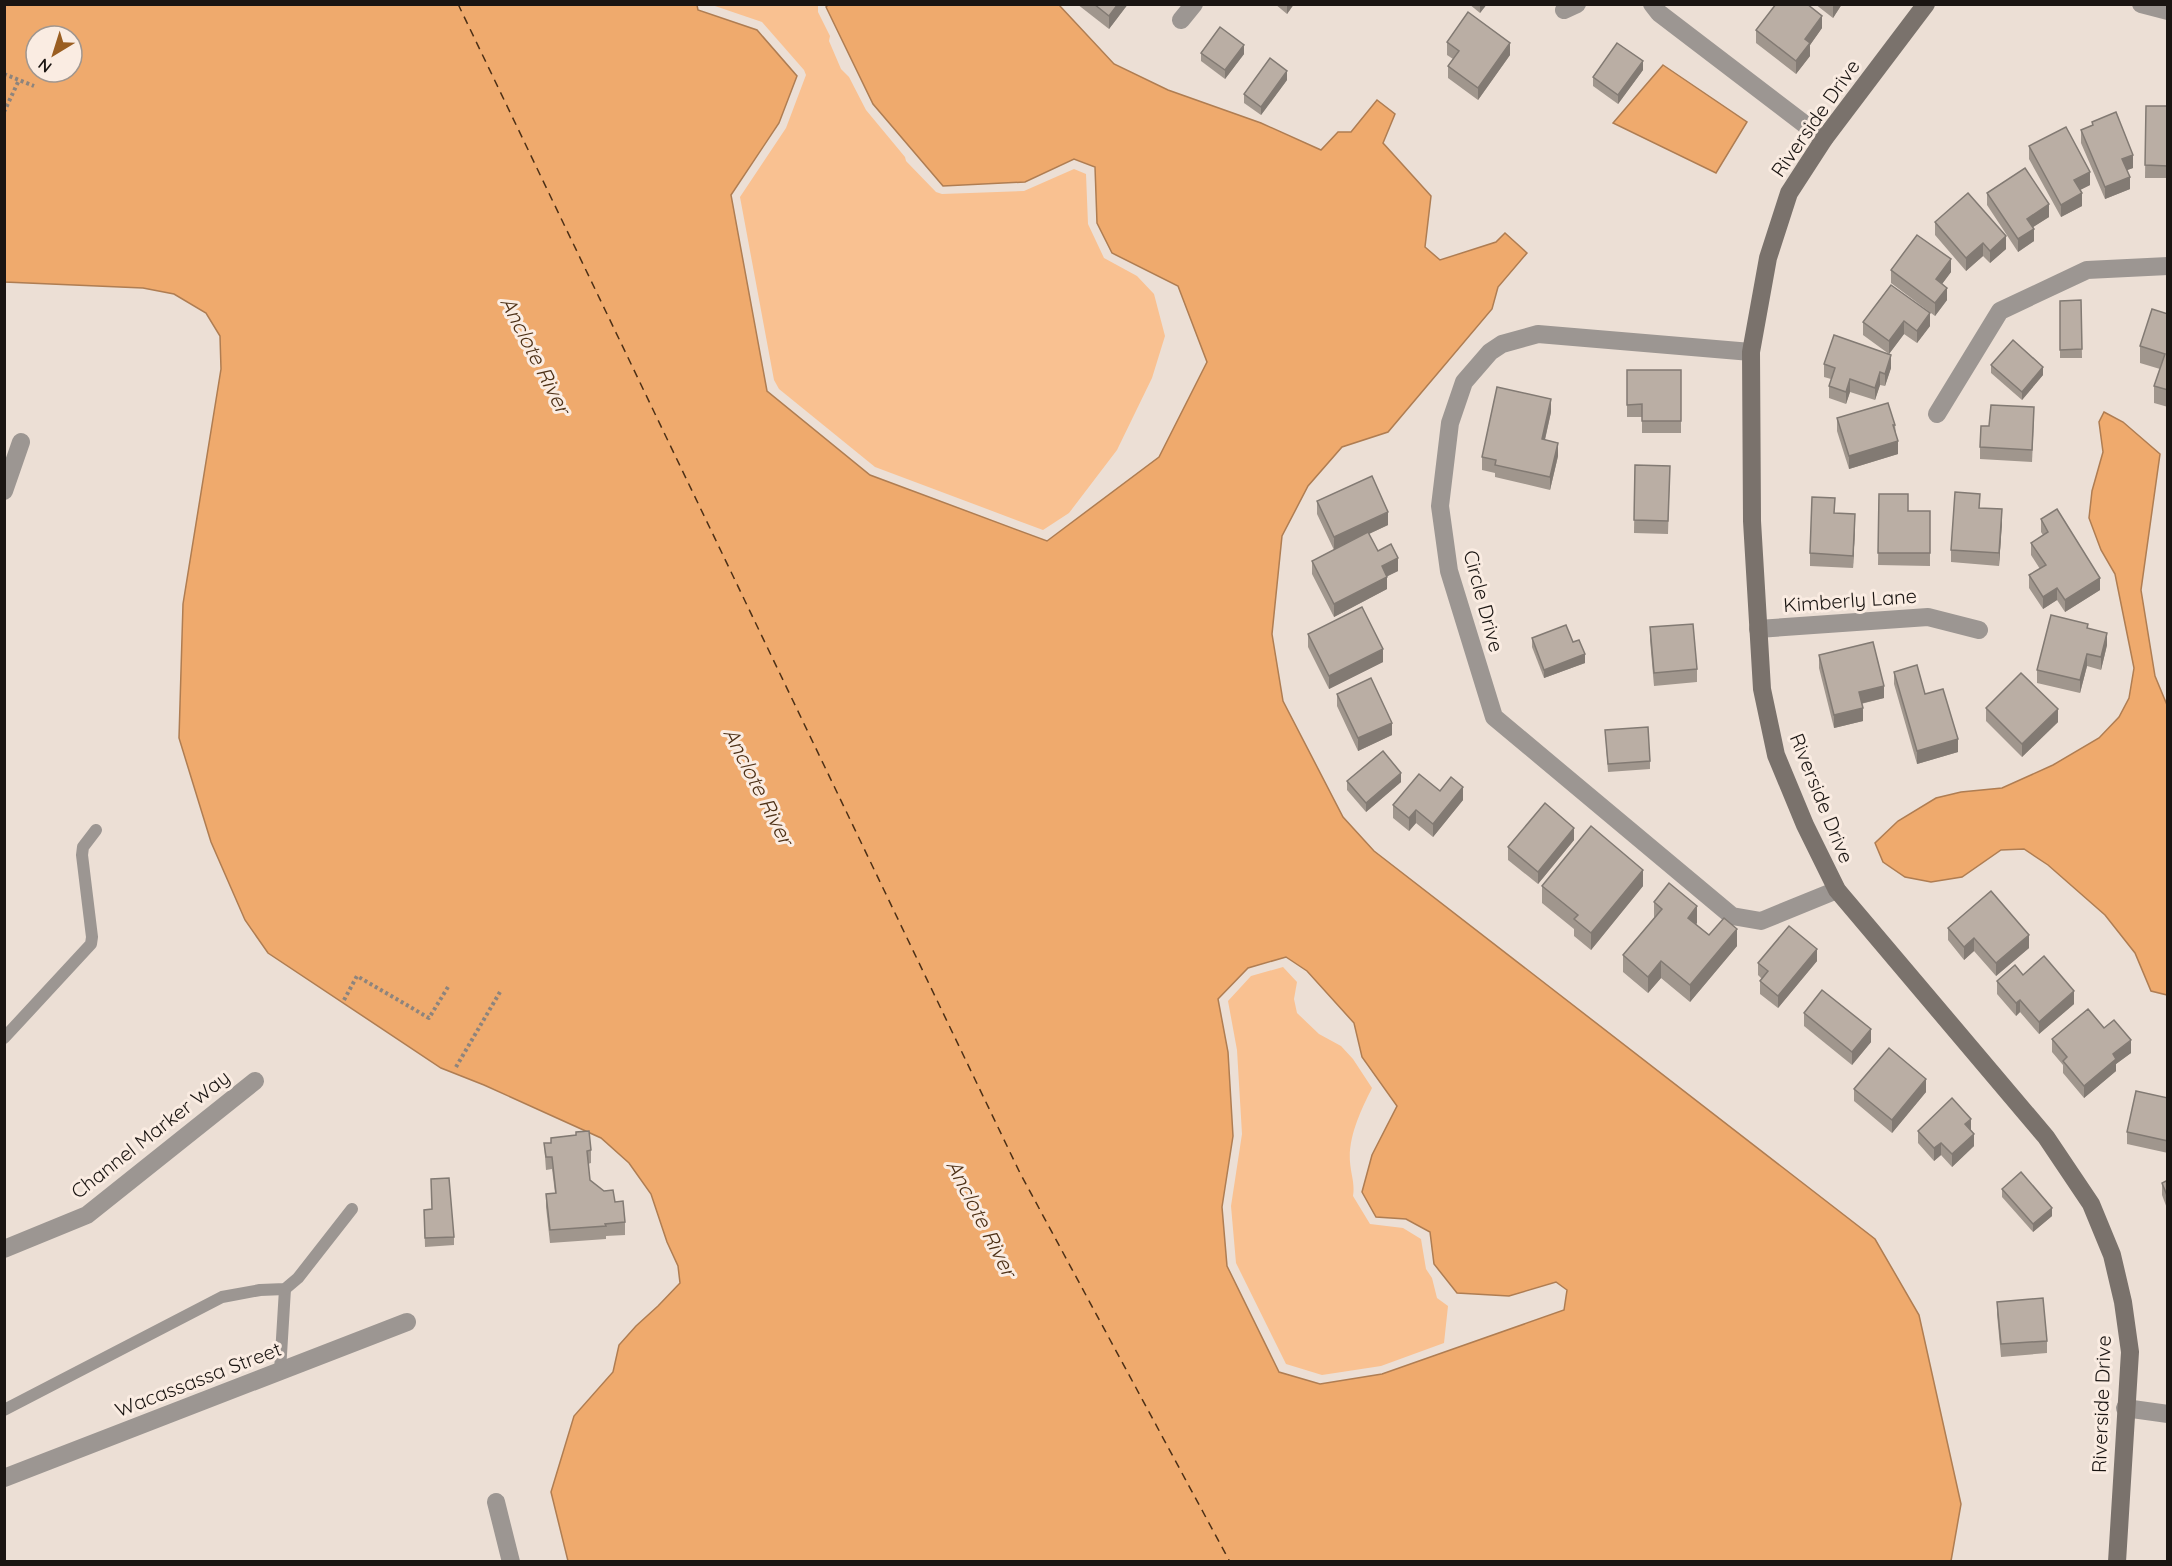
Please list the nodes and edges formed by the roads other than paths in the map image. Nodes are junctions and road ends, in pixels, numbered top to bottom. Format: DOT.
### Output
graph roads {
  1 [pos="1194,4"];
  2 [pos="1652,4"];
  3 [pos="1926,4"];
  4 [pos="2141,4"];
  5 [pos="2168,11"];
  6 [pos="1181,20"];
  7 [pos="1824,139"];
  8 [pos="2168,266"];
  9 [pos="1751,352"];
  10 [pos="1937,414"];
  11 [pos="21,442"];
  12 [pos="4,491"];
  13 [pos="1758,629"];
  14 [pos="1979,630"];
  15 [pos="96,830"];
  16 [pos="1837,890"];
  17 [pos="4,1038"];
  18 [pos="255,1081"];
  19 [pos="352,1209"];
  20 [pos="4,1249"];
  21 [pos="285,1289"];
  22 [pos="407,1322"];
  23 [pos="280,1371"];
  24 [pos="2125,1408"];
  25 [pos="4,1410"];
  26 [pos="2168,1414"];
  27 [pos="4,1478"];
  28 [pos="496,1502"];
  29 [pos="511,1562"];
  30 [pos="2117,1562"];
  1 -- 6 [label="street"];
  2 -- 7 [label="street"];
  3 -- 7 [label="street, Riverside Drive"];
  4 -- 5 [label="street"];
  7 -- 9 [label="street, Riverside Drive"];
  8 -- 10 [label="street"];
  9 -- 13 [label="street, Riverside Drive"];
  9 -- 16 [label="street, Circle Drive"];
  11 -- 12 [label="street"];
  13 -- 14 [label="street, Kimberly Lane"];
  13 -- 16 [label="street, Riverside Drive"];
  15 -- 17 [label="lane"];
  16 -- 24 [label="street, Riverside Drive"];
  18 -- 20 [label="street, Channel Marker Way"];
  19 -- 21 [label="lane"];
  21 -- 23 [label="lane"];
  21 -- 25 [label="lane"];
  22 -- 23 [label="street, Wacassassa Street"];
  23 -- 27 [label="street, Wacassassa Street"];
  24 -- 26 [label="street"];
  24 -- 30 [label="street, Riverside Drive"];
  28 -- 29 [label="street"];
}
